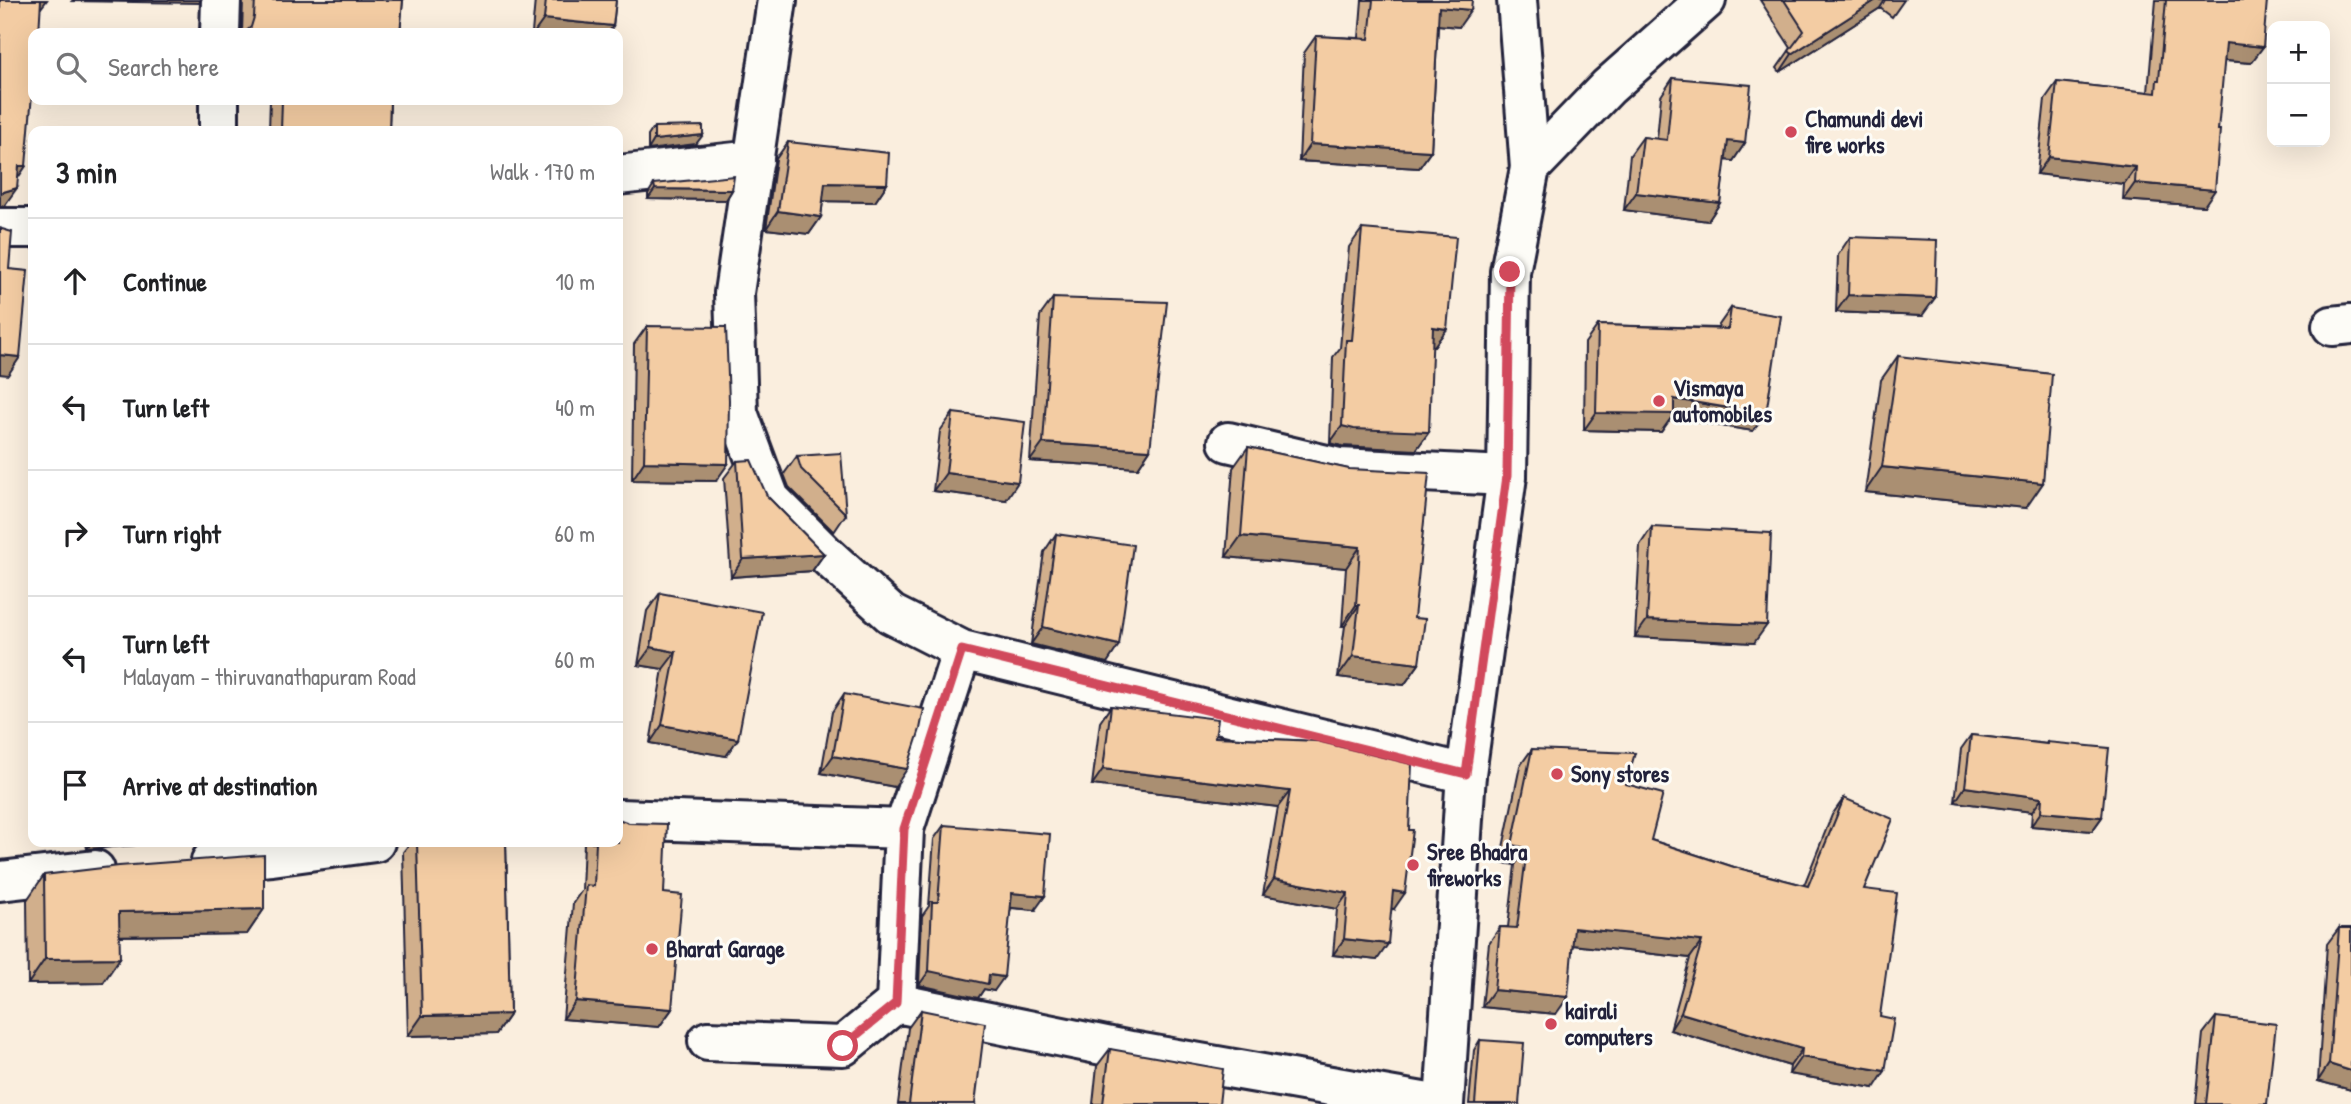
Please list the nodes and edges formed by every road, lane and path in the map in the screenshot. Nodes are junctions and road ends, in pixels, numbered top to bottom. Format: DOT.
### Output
graph roads {
  1 [pos="221,0"];
  2 [pos="777,0"];
  3 [pos="1517,0"];
  4 [pos="1706,0"];
  5 [pos="220,28"];
  6 [pos="219,105"];
  7 [pos="219,126"];
  8 [pos="754,160"];
  9 [pos="1530,167"];
  10 [pos="623,174"];
  11 [pos="0,228"];
  12 [pos="28,228"];
  13 [pos="1228,442"];
  14 [pos="1507,476"];
  15 [pos="962,650"];
  16 [pos="1466,774"];
  17 [pos="623,819"];
  18 [pos="904,829"];
  19 [pos="338,847"];
  20 [pos="179,863"];
  21 [pos="126,867"];
  22 [pos="0,881"];
  23 [pos="896,1003"];
  24 [pos="708,1041"];
  25 [pos="1434,1104"];
  26 [pos="1444,1104"];
  1 -- 5 [label="street"];
  2 -- 8 [label="street"];
  3 -- 9 [label="street"];
  4 -- 9 [label="street"];
  6 -- 7 [label="street"];
  8 -- 10 [label="street"];
  8 -- 15 [label="street"];
  9 -- 14 [label="street"];
  11 -- 12 [label="street"];
  13 -- 14 [label="street"];
  14 -- 16 [label="street"];
  15 -- 16 [label="street"];
  15 -- 18 [label="street"];
  16 -- 26 [label="street"];
  17 -- 18 [label="street"];
  18 -- 23 [label="street"];
  19 -- 20 [label="street"];
  21 -- 22 [label="street"];
  23 -- 24 [label="street"];
  23 -- 25 [label="street"];
}
